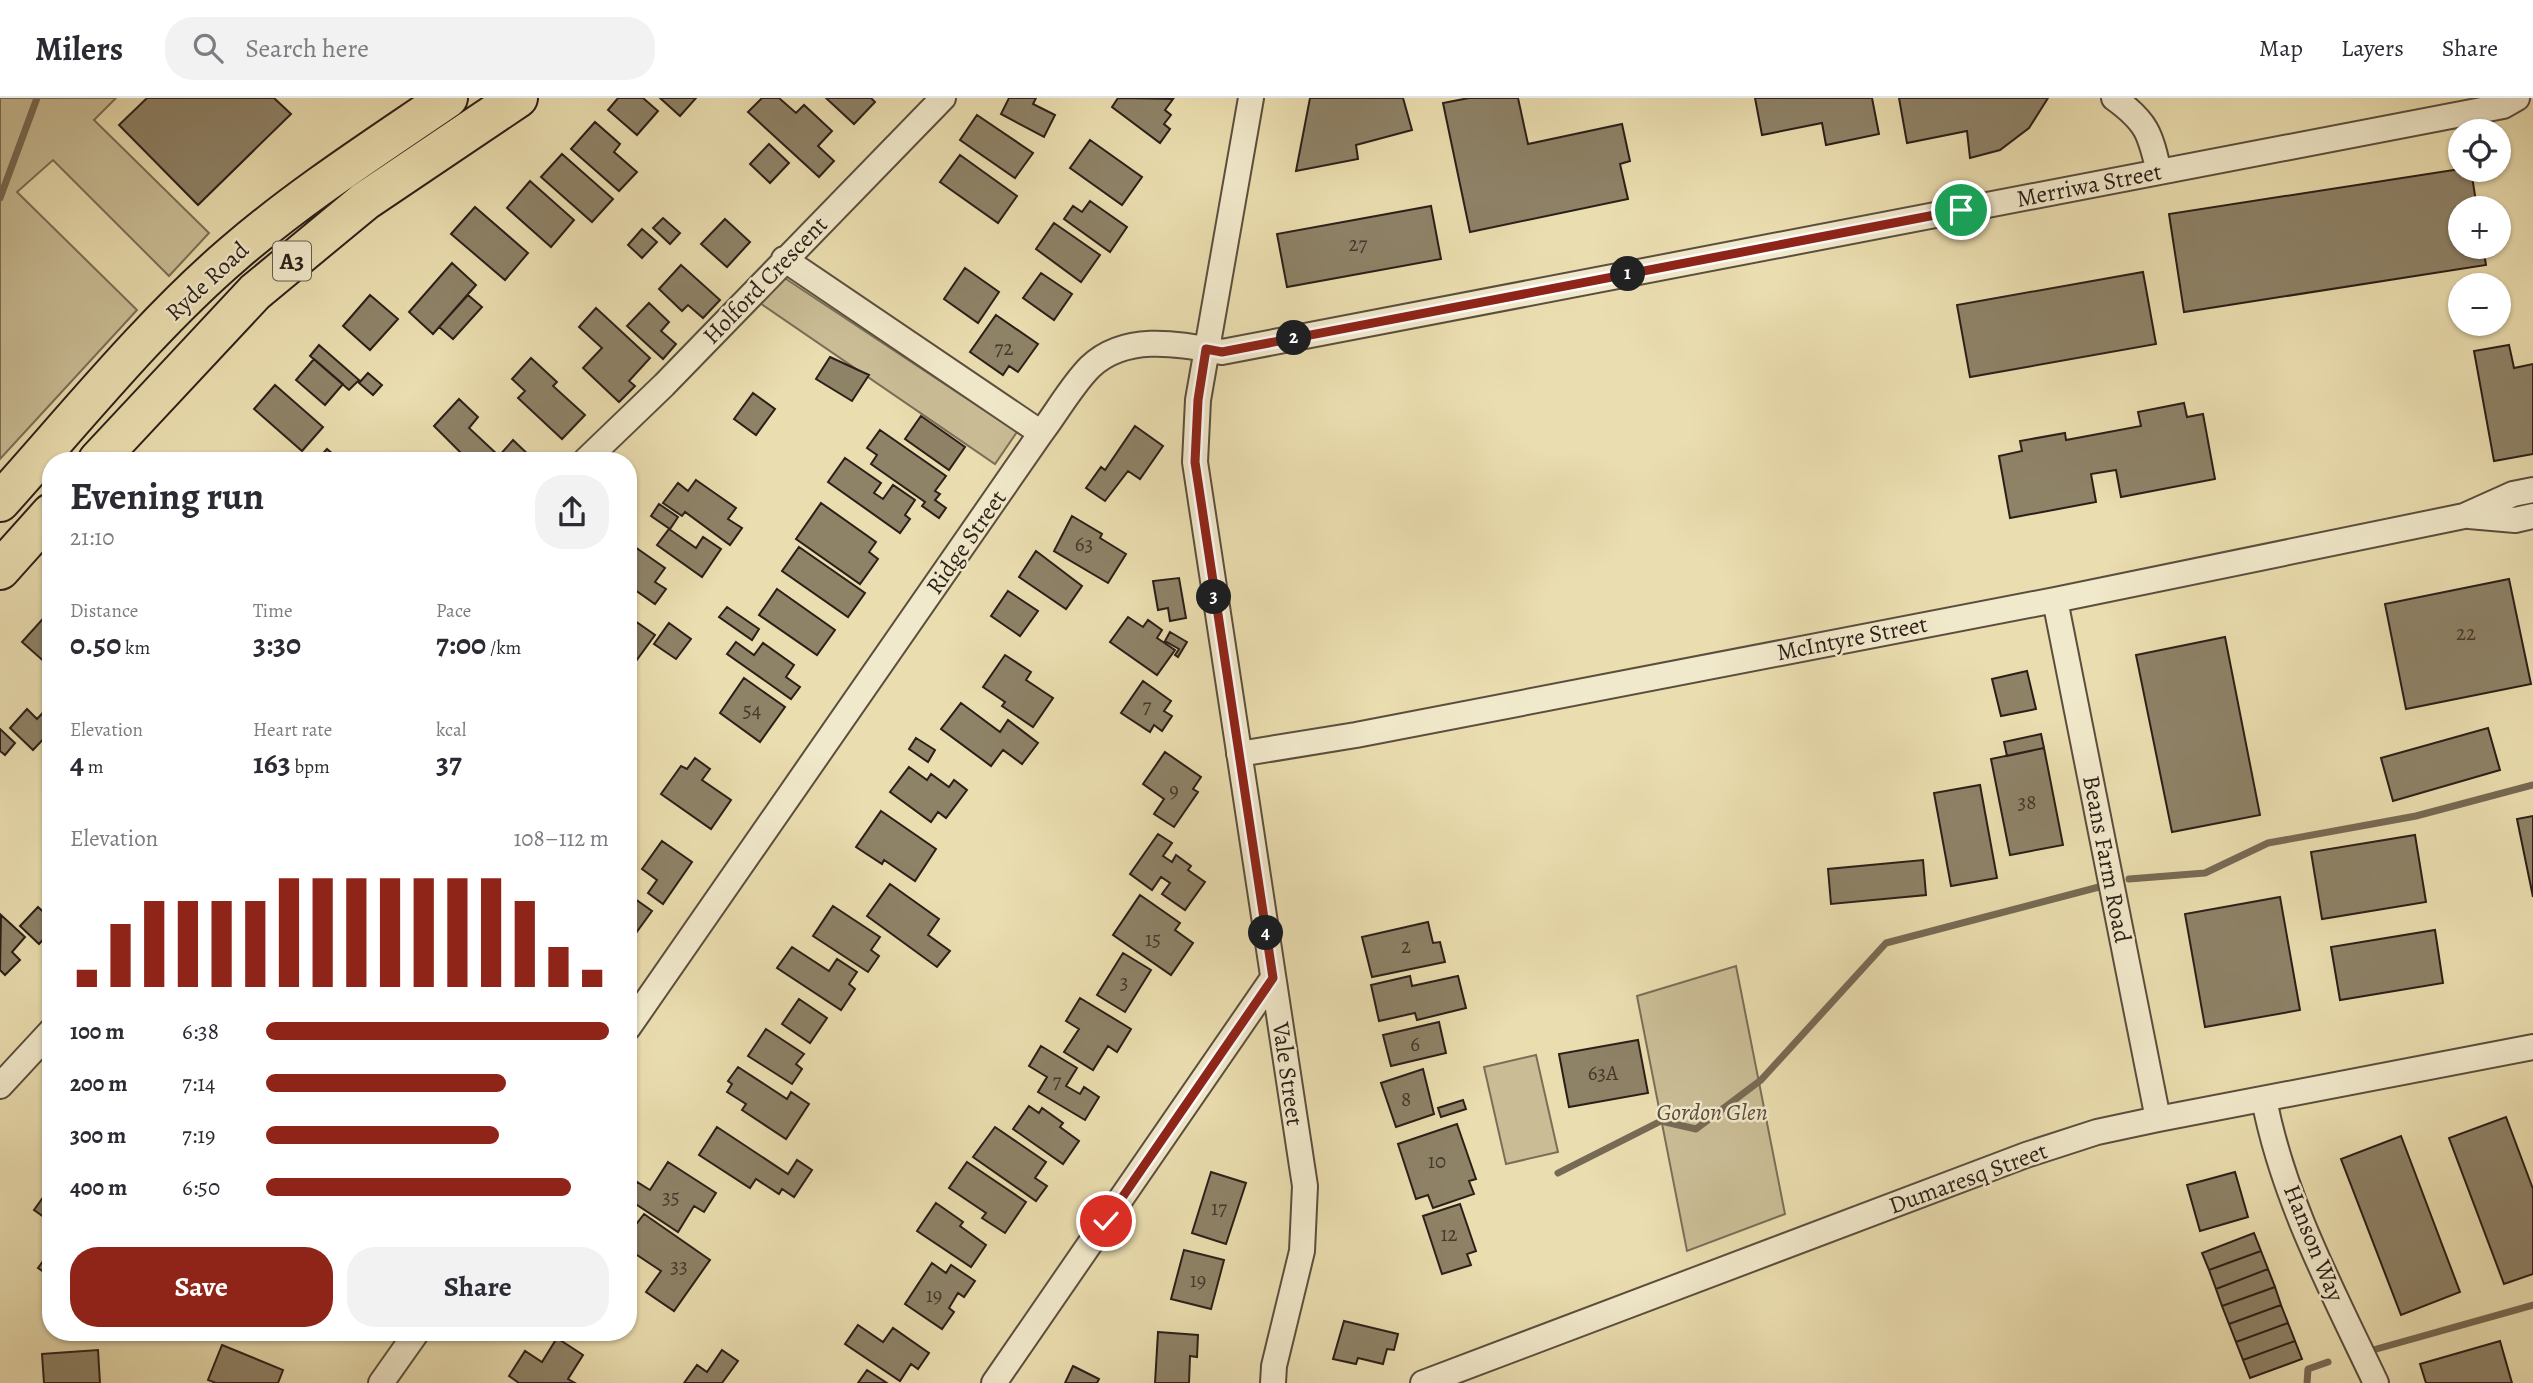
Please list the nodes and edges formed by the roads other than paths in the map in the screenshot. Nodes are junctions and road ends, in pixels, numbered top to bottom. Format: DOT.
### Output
graph roads {
  1 [pos="449,98"];
  2 [pos="517,98"];
  3 [pos="943,98"];
  4 [pos="1251,98"];
  5 [pos="2114,98"];
  6 [pos="2517,98"];
  7 [pos="2159,172"];
  8 [pos="784,259"];
  9 [pos="1206,349"];
  10 [pos="1041,433"];
  11 [pos="46,452"];
  12 [pos="105,452"];
  13 [pos="594,452"];
  14 [pos="42,456"];
  15 [pos="2533,490"];
  16 [pos="0,502"];
  17 [pos="2465,516"];
  18 [pos="2533,516"];
  19 [pos="42,523"];
  20 [pos="0,570"];
  21 [pos="2055,600"];
  22 [pos="1239,754"];
  23 [pos="1273,978"];
  24 [pos="637,1015"];
  25 [pos="42,1041"];
  26 [pos="2533,1047"];
  27 [pos="0,1086"];
  28 [pos="2264,1099"];
  29 [pos="2158,1119"];
  30 [pos="411,1341"];
  31 [pos="381,1383"];
  32 [pos="994,1383"];
  33 [pos="1273,1383"];
  34 [pos="1423,1383"];
  35 [pos="2376,1383"];
  1 -- 11 [label="highway, Ryde Road / A3"];
  2 -- 12 [label="highway, Ryde Road / A3"];
  3 -- 8 [label="street, Holford Crescent"];
  4 -- 9 [label="street"];
  5 -- 7 [label="street"];
  6 -- 7 [label="street, Merriwa Street"];
  7 -- 9 [label="street, Merriwa Street"];
  8 -- 10 [label="street"];
  8 -- 13 [label="street, Holford Crescent"];
  9 -- 10 [label="street, Ridge Street"];
  9 -- 22 [label="street, Vale Street"];
  10 -- 24 [label="street, Ridge Street"];
  14 -- 16 [label="highway, Ryde Road / A3"];
  15 -- 17 [label="street, McIntyre Street"];
  17 -- 18 [label="street, McIntyre Street"];
  17 -- 21 [label="street, McIntyre Street"];
  19 -- 20 [label="highway"];
  21 -- 22 [label="street, McIntyre Street"];
  21 -- 29 [label="street, Beans Farm Road"];
  22 -- 23 [label="street, Vale Street"];
  23 -- 32 [label="street"];
  23 -- 33 [label="street, Vale Street"];
  25 -- 27 [label="street"];
  26 -- 28 [label="street, Dumaresq Street"];
  28 -- 29 [label="street, Dumaresq Street"];
  28 -- 35 [label="street, Hanson Way"];
  29 -- 34 [label="street, Dumaresq Street"];
  30 -- 31 [label="street"];
}
